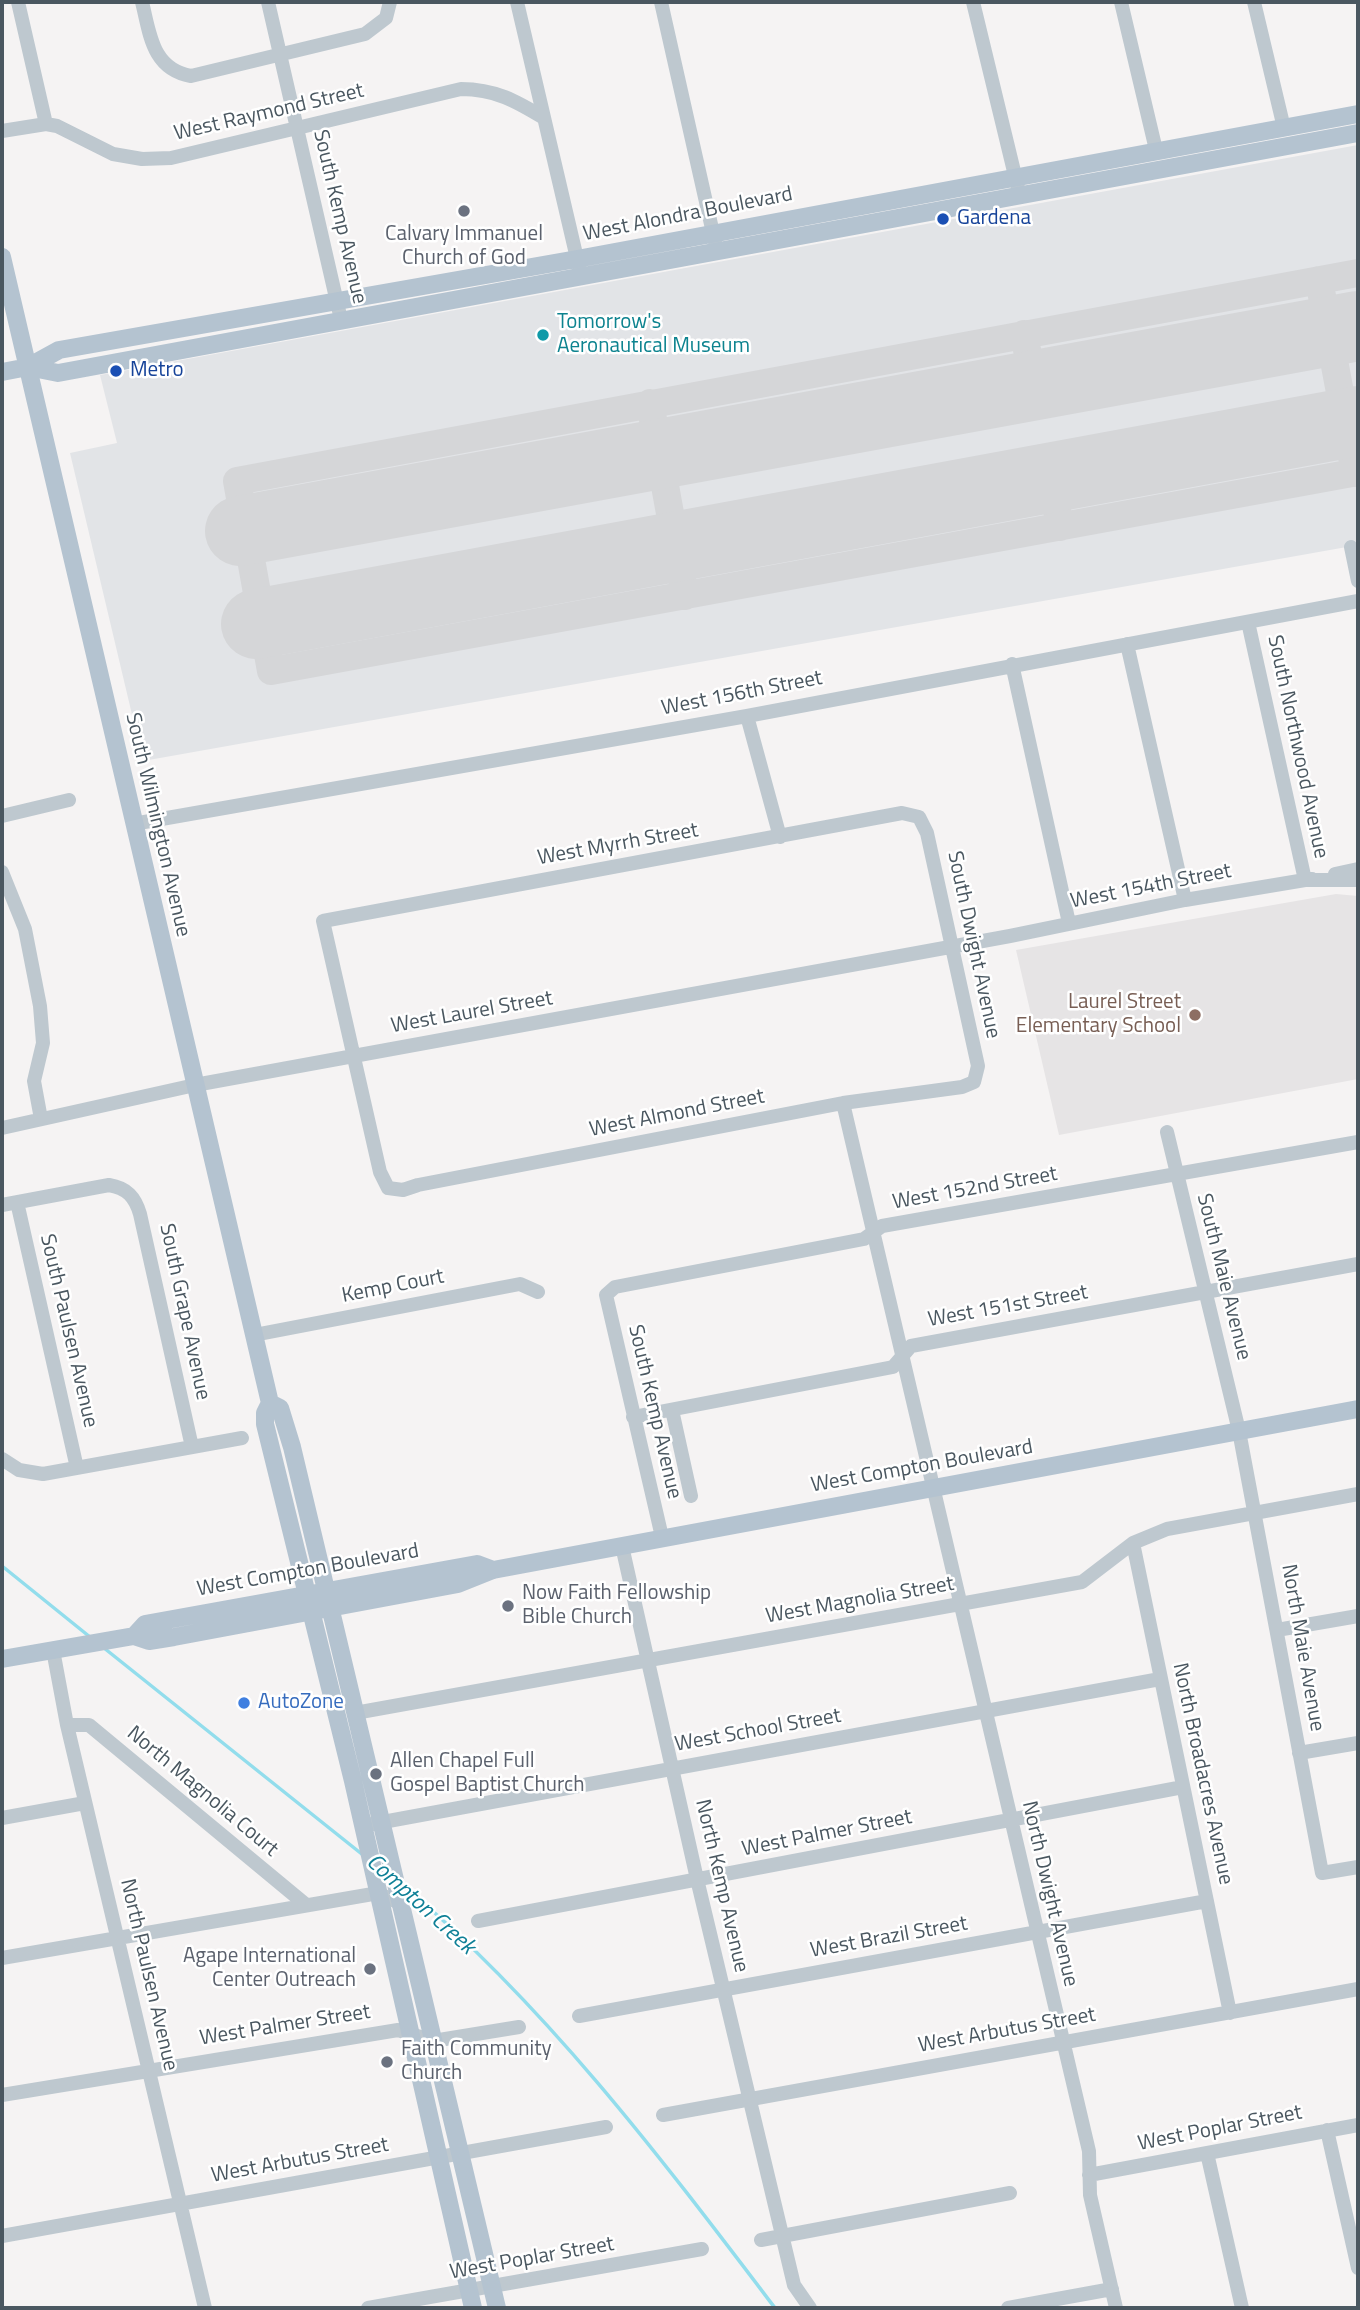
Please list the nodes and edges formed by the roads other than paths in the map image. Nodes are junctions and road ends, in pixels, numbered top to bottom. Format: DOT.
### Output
graph roads {
  1 [pos="18,2"];
  2 [pos="142,2"];
  3 [pos="268,2"];
  4 [pos="390,2"];
  5 [pos="517,2"];
  6 [pos="661,2"];
  7 [pos="973,2"];
  8 [pos="1121,2"];
  9 [pos="1254,2"];
  10 [pos="281,55"];
  11 [pos="1358,114"];
  12 [pos="544,118"];
  13 [pos="46,124"];
  14 [pos="297,127"];
  15 [pos="1284,128"];
  16 [pos="2,131"];
  17 [pos="1358,133"];
  18 [pos="1156,150"];
  19 [pos="1015,175"];
  20 [pos="1019,196"];
  21 [pos="715,233"];
  22 [pos="715,251"];
  23 [pos="2,257"];
  24 [pos="579,267"];
  25 [pos="336,299"];
  26 [pos="341,319"];
  27 [pos="28,367"];
  28 [pos="2,372"];
  29 [pos="1350,547"];
  30 [pos="1358,581"];
  31 [pos="1358,600"];
  32 [pos="1248,622"];
  33 [pos="1127,644"];
  34 [pos="1012,664"];
  35 [pos="747,716"];
  36 [pos="69,800"];
  37 [pos="2,816"];
  38 [pos="919,817"];
  39 [pos="133,824"];
  40 [pos="780,837"];
  41 [pos="1358,869"];
  42 [pos="2,872"];
  43 [pos="1305,880"];
  44 [pos="1358,880"];
  45 [pos="1185,900"];
  46 [pos="1069,923"];
  47 [pos="952,947"];
  48 [pos="353,1057"];
  49 [pos="974,1082"];
  50 [pos="195,1085"];
  51 [pos="843,1103"];
  52 [pos="41,1119"];
  53 [pos="2,1128"];
  54 [pos="1167,1132"];
  55 [pos="1358,1142"];
  56 [pos="1177,1176"];
  57 [pos="17,1202"];
  58 [pos="2,1205"];
  59 [pos="873,1232"];
  60 [pos="1358,1264"];
  61 [pos="538,1292"];
  62 [pos="1205,1292"];
  63 [pos="606,1295"];
  64 [pos="254,1335"];
  65 [pos="903,1356"];
  66 [pos="270,1403"];
  67 [pos="672,1409"];
  68 [pos="1358,1409"];
  69 [pos="633,1417"];
  70 [pos="1240,1431"];
  71 [pos="242,1438"];
  72 [pos="192,1447"];
  73 [pos="2,1459"];
  74 [pos="77,1468"];
  75 [pos="932,1489"];
  76 [pos="1358,1494"];
  77 [pos="691,1496"];
  78 [pos="1256,1512"];
  79 [pos="662,1538"];
  80 [pos="1133,1543"];
  81 [pos="622,1546"];
  82 [pos="328,1599"];
  83 [pos="310,1602"];
  84 [pos="960,1605"];
  85 [pos="1358,1616"];
  86 [pos="1277,1630"];
  87 [pos="53,1650"];
  88 [pos="2,1659"];
  89 [pos="649,1659"];
  90 [pos="1160,1679"];
  91 [pos="985,1712"];
  92 [pos="355,1713"];
  93 [pos="67,1725"];
  94 [pos="1358,1743"];
  95 [pos="1299,1753"];
  96 [pos="672,1767"];
  97 [pos="1183,1787"];
  98 [pos="85,1803"];
  99 [pos="2,1818"];
  100 [pos="1011,1820"];
  101 [pos="382,1823"];
  102 [pos="364,1829"];
  103 [pos="1358,1867"];
  104 [pos="697,1879"];
  105 [pos="378,1893"];
  106 [pos="1207,1901"];
  107 [pos="399,1903"];
  108 [pos="305,1904"];
  109 [pos="478,1921"];
  110 [pos="1035,1933"];
  111 [pos="117,1938"];
  112 [pos="2,1958"];
  113 [pos="723,1989"];
  114 [pos="1358,1989"];
  115 [pos="1230,2013"];
  116 [pos="579,2016"];
  117 [pos="519,2027"];
  118 [pos="410,2033"];
  119 [pos="433,2042"];
  120 [pos="1061,2042"];
  121 [pos="149,2069"];
  122 [pos="2,2095"];
  123 [pos="752,2099"];
  124 [pos="663,2115"];
  125 [pos="1358,2125"];
  126 [pos="607,2127"];
  127 [pos="1327,2130"];
  128 [pos="1206,2152"];
  129 [pos="460,2153"];
  130 [pos="437,2157"];
  131 [pos="1089,2175"];
  132 [pos="1010,2193"];
  133 [pos="180,2204"];
  134 [pos="2,2235"];
  135 [pos="783,2236"];
  136 [pos="761,2240"];
  137 [pos="702,2249"];
  138 [pos="1358,2268"];
  139 [pos="491,2287"];
  140 [pos="1112,2289"];
  141 [pos="471,2300"];
  142 [pos="205,2308"];
  143 [pos="368,2308"];
  144 [pos="497,2308"];
  145 [pos="810,2308"];
  146 [pos="1008,2308"];
  147 [pos="1116,2308"];
  148 [pos="1242,2308"];
  1 -- 13 [label="street"];
  2 -- 10 [label="street"];
  3 -- 10 [label="street, South Kemp Avenue"];
  4 -- 10 [label="street"];
  5 -- 12 [label="street"];
  6 -- 21 [label="street"];
  7 -- 19 [label="street"];
  8 -- 18 [label="street"];
  9 -- 15 [label="street"];
  10 -- 14 [label="street, South Kemp Avenue"];
  11 -- 15 [label="main road, West Alondra Boulevard"];
  12 -- 14 [label="street, West Raymond Street"];
  12 -- 24 [label="street"];
  13 -- 14 [label="street, West Raymond Street"];
  13 -- 16 [label="street"];
  14 -- 25 [label="street, South Kemp Avenue"];
  15 -- 18 [label="main road, West Alondra Boulevard"];
  17 -- 20 [label="main road, West Alondra Boulevard"];
  18 -- 19 [label="main road, West Alondra Boulevard"];
  19 -- 20 [label="street"];
  19 -- 21 [label="main road, West Alondra Boulevard"];
  20 -- 22 [label="main road, West Alondra Boulevard"];
  21 -- 22 [label="street"];
  21 -- 24 [label="main road, West Alondra Boulevard"];
  22 -- 24 [label="main road, West Alondra Boulevard"];
  23 -- 27 [label="main road, South Wilmington Avenue"];
  24 -- 25 [label="main road, West Alondra Boulevard"];
  24 -- 26 [label="main road, West Alondra Boulevard"];
  25 -- 26 [label="street, South Kemp Avenue"];
  25 -- 27 [label="main road, West Alondra Boulevard"];
  26 -- 27 [label="main road, West Alondra Boulevard"];
  27 -- 28 [label="main road, West Alondra Boulevard"];
  27 -- 39 [label="main road, South Wilmington Avenue"];
  29 -- 30 [label="street"];
  31 -- 32 [label="street, West 156th Street"];
  32 -- 33 [label="street, West 156th Street"];
  32 -- 43 [label="street, South Northwood Avenue"];
  33 -- 34 [label="street, West 156th Street"];
  33 -- 45 [label="street"];
  34 -- 35 [label="street, West 156th Street"];
  34 -- 46 [label="street"];
  35 -- 39 [label="street, West 156th Street"];
  35 -- 40 [label="street"];
  36 -- 37 [label="street"];
  38 -- 40 [label="street, West Myrrh Street"];
  38 -- 47 [label="street, South Dwight Avenue"];
  39 -- 50 [label="main road, South Wilmington Avenue"];
  40 -- 48 [label="street, West Myrrh Street"];
  41 -- 43 [label="street"];
  42 -- 52 [label="street"];
  43 -- 44 [label="street, West 154th Street"];
  43 -- 45 [label="street, West 154th Street"];
  45 -- 46 [label="street, West 154th Street"];
  46 -- 47 [label="street, West 154th Street"];
  47 -- 48 [label="street, West Laurel Street"];
  47 -- 49 [label="street, South Dwight Avenue"];
  48 -- 50 [label="street, West Laurel Street"];
  48 -- 51 [label="street, West Almond Street"];
  49 -- 51 [label="street, West Almond Street"];
  50 -- 52 [label="street, West Laurel Street"];
  50 -- 64 [label="main road, South Wilmington Avenue"];
  51 -- 59 [label="street"];
  52 -- 53 [label="street, West Laurel Street"];
  54 -- 56 [label="street, South Maie Avenue"];
  55 -- 56 [label="street, West 152nd Street"];
  56 -- 59 [label="street, West 152nd Street"];
  56 -- 62 [label="street, South Maie Avenue"];
  57 -- 58 [label="street"];
  57 -- 72 [label="street, South Grape Avenue"];
  57 -- 74 [label="street, South Paulsen Avenue"];
  59 -- 63 [label="street, West 152nd Street"];
  59 -- 65 [label="street"];
  60 -- 62 [label="street, West 151st Street"];
  61 -- 64 [label="street, Kemp Court"];
  62 -- 65 [label="street, West 151st Street"];
  62 -- 70 [label="street, South Maie Avenue"];
  63 -- 69 [label="street, South Kemp Avenue"];
  64 -- 66 [label="main road, South Wilmington Avenue"];
  65 -- 67 [label="street, West 151st Street"];
  65 -- 75 [label="street"];
  66 -- 82 [label="main road, South Wilmington Avenue"];
  66 -- 83 [label="main road, South Wilmington Avenue"];
  67 -- 69 [label="street, West 151st Street"];
  67 -- 77 [label="street"];
  68 -- 70 [label="main road, West Compton Boulevard"];
  69 -- 79 [label="street, South Kemp Avenue"];
  70 -- 75 [label="main road, West Compton Boulevard"];
  70 -- 78 [label="street, North Maie Avenue"];
  71 -- 72 [label="street"];
  72 -- 74 [label="street"];
  73 -- 74 [label="street"];
  75 -- 79 [label="main road, West Compton Boulevard"];
  75 -- 84 [label="street, North Dwight Avenue"];
  76 -- 78 [label="street, West Magnolia Street"];
  78 -- 80 [label="street, West Magnolia Street"];
  78 -- 86 [label="street, North Maie Avenue"];
  79 -- 81 [label="main road, West Compton Boulevard"];
  80 -- 84 [label="street, West Magnolia Street"];
  80 -- 90 [label="street, North Broadacres Avenue"];
  81 -- 82 [label="main road, West Compton Boulevard"];
  81 -- 89 [label="street, North Kemp Avenue"];
  82 -- 83 [label="main road, West Compton Boulevard"];
  82 -- 92 [label="main road, South Wilmington Avenue"];
  83 -- 87 [label="main road, West Compton Boulevard"];
  83 -- 102 [label="main road, South Wilmington Avenue"];
  84 -- 89 [label="street, West Magnolia Street"];
  84 -- 91 [label="street, North Dwight Avenue"];
  85 -- 86 [label="street"];
  86 -- 95 [label="street, North Maie Avenue"];
  87 -- 88 [label="main road, West Compton Boulevard"];
  87 -- 93 [label="street, North Paulsen Avenue"];
  89 -- 92 [label="street, West Magnolia Street"];
  89 -- 96 [label="street, North Kemp Avenue"];
  90 -- 91 [label="street, West School Street"];
  90 -- 97 [label="street, North Broadacres Avenue"];
  91 -- 96 [label="street, West School Street"];
  91 -- 100 [label="street, North Dwight Avenue"];
  92 -- 101 [label="main road, South Wilmington Avenue"];
  93 -- 98 [label="street, North Paulsen Avenue"];
  93 -- 108 [label="street, North Magnolia Court"];
  94 -- 95 [label="street"];
  95 -- 103 [label="street, North Maie Avenue"];
  96 -- 101 [label="street, West School Street"];
  96 -- 104 [label="street, North Kemp Avenue"];
  97 -- 100 [label="street, West Palmer Street"];
  97 -- 106 [label="street, North Broadacres Avenue"];
  98 -- 99 [label="street"];
  98 -- 111 [label="street, North Paulsen Avenue"];
  100 -- 104 [label="street, West Palmer Street"];
  100 -- 110 [label="street, North Dwight Avenue"];
  101 -- 102 [label="street, West School Street"];
  101 -- 107 [label="main road, South Wilmington Avenue"];
  102 -- 105 [label="main road, South Wilmington Avenue"];
  104 -- 109 [label="street, West Palmer Street"];
  104 -- 113 [label="street, North Kemp Avenue"];
  105 -- 107 [label="street"];
  105 -- 108 [label="street"];
  105 -- 118 [label="main road, South Wilmington Avenue"];
  106 -- 110 [label="street, West Brazil Street"];
  106 -- 115 [label="street, North Broadacres Avenue"];
  107 -- 119 [label="main road, South Wilmington Avenue"];
  108 -- 111 [label="street"];
  110 -- 113 [label="street, West Brazil Street"];
  110 -- 120 [label="street, North Dwight Avenue"];
  111 -- 112 [label="street"];
  111 -- 121 [label="street, North Paulsen Avenue"];
  113 -- 116 [label="street, West Brazil Street"];
  113 -- 123 [label="street, North Kemp Avenue"];
  114 -- 115 [label="street, West Arbutus Street"];
  115 -- 120 [label="street, West Arbutus Street"];
  117 -- 119 [label="street"];
  118 -- 119 [label="street"];
  118 -- 121 [label="street, West Palmer Street"];
  118 -- 130 [label="main road, South Wilmington Avenue"];
  119 -- 129 [label="main road, South Wilmington Avenue"];
  120 -- 123 [label="street, West Arbutus Street"];
  120 -- 131 [label="street, North Dwight Avenue"];
  121 -- 122 [label="street, West Palmer Street"];
  121 -- 133 [label="street, North Paulsen Avenue"];
  123 -- 124 [label="street, West Arbutus Street"];
  123 -- 135 [label="street, North Kemp Avenue"];
  125 -- 127 [label="street, West Poplar Street"];
  126 -- 129 [label="street, West Arbutus Street"];
  127 -- 128 [label="street, West Poplar Street"];
  127 -- 138 [label="street"];
  128 -- 131 [label="street, West Poplar Street"];
  128 -- 148 [label="street"];
  129 -- 130 [label="street, West Arbutus Street"];
  129 -- 139 [label="main road, South Wilmington Avenue"];
  130 -- 133 [label="street, West Arbutus Street"];
  130 -- 141 [label="main road, South Wilmington Avenue"];
  131 -- 140 [label="street, North Dwight Avenue"];
  132 -- 135 [label="street"];
  133 -- 134 [label="street, West Arbutus Street"];
  133 -- 142 [label="street, North Paulsen Avenue"];
  135 -- 136 [label="street"];
  135 -- 145 [label="street, North Kemp Avenue"];
  137 -- 139 [label="street, West Poplar Street"];
  139 -- 141 [label="street, West Poplar Street"];
  139 -- 144 [label="main road, South Wilmington Avenue"];
  140 -- 146 [label="street"];
  140 -- 147 [label="street, North Dwight Avenue"];
  141 -- 143 [label="street, West Poplar Street"];
}
